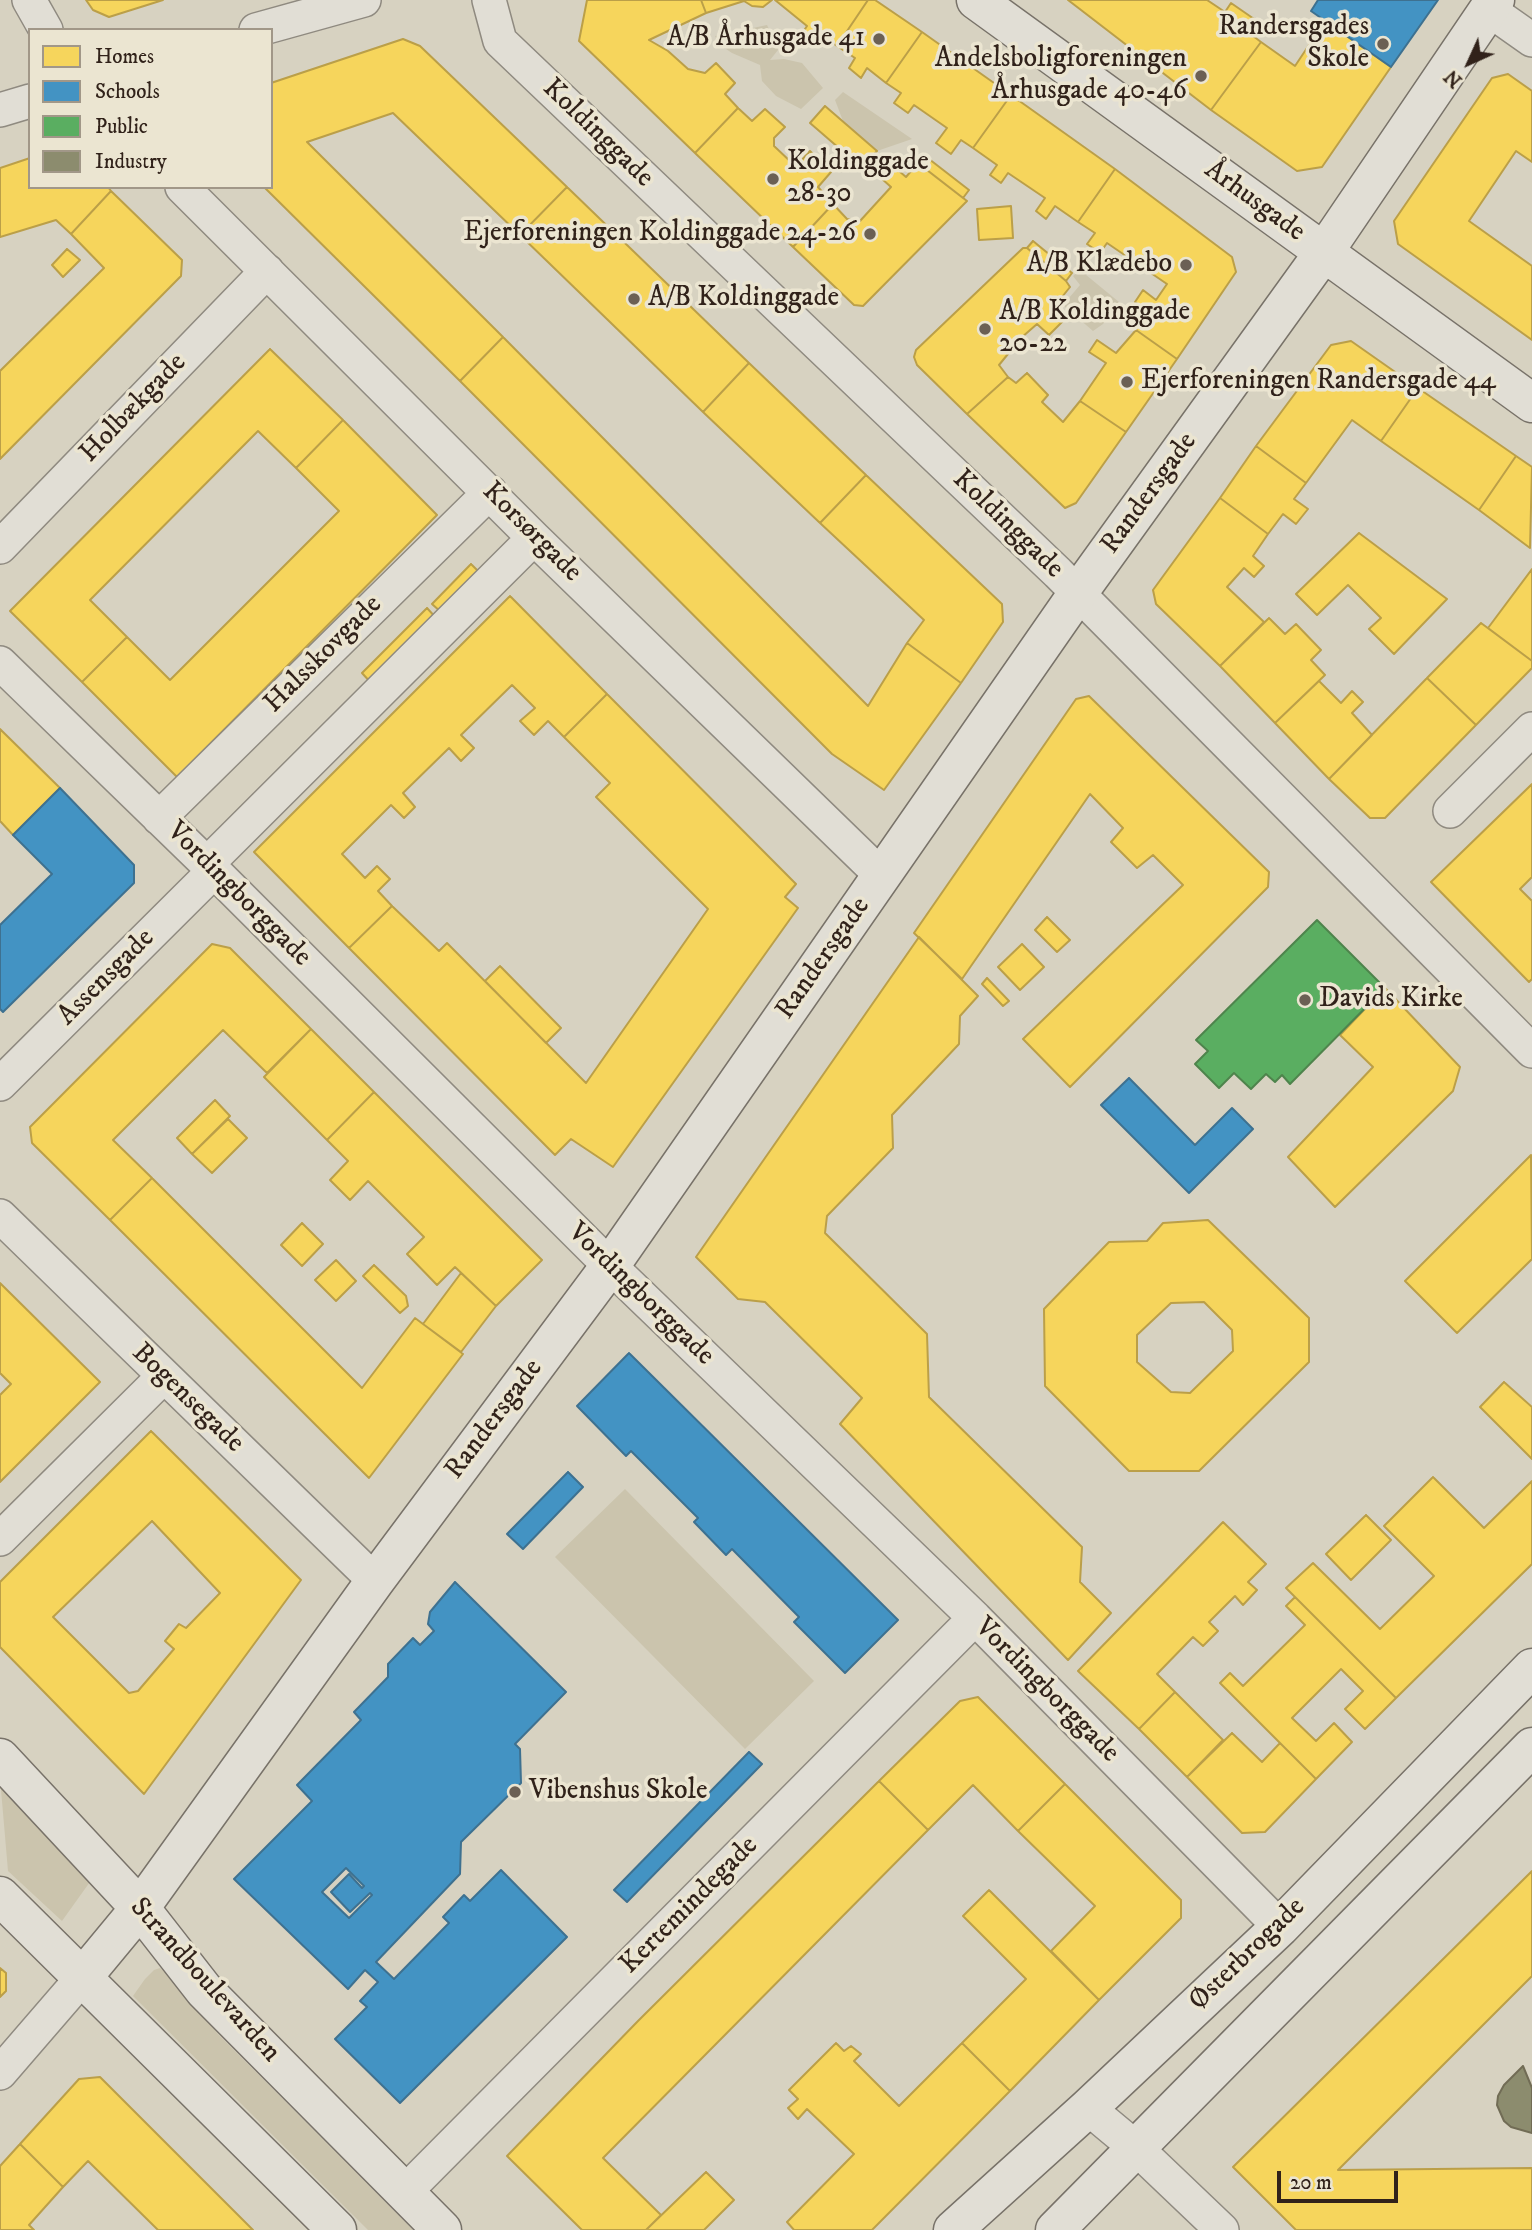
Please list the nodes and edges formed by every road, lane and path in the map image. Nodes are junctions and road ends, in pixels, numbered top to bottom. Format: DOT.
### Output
graph roads {
  1 [pos="30,0"];
  2 [pos="364,0"];
  3 [pos="489,0"];
  4 [pos="976,0"];
  5 [pos="1491,4"];
  6 [pos="268,18"];
  7 [pos="45,28"];
  8 [pos="1532,40"];
  9 [pos="28,102"];
  10 [pos="0,110"];
  11 [pos="184,189"];
  12 [pos="1324,252"];
  13 [pos="267,271"];
  14 [pos="1532,403"];
  15 [pos="490,492"];
  16 [pos="534,538"];
  17 [pos="0,547"];
  18 [pos="1078,593"];
  19 [pos="0,663"];
  20 [pos="1532,729"];
  21 [pos="1450,811"];
  22 [pos="159,818"];
  23 [pos="211,868"];
  24 [pos="882,876"];
  25 [pos="1532,1051"];
  26 [pos="0,1084"];
  27 [pos="0,1216"];
  28 [pos="610,1266"];
  29 [pos="164,1376"];
  30 [pos="0,1539"];
  31 [pos="375,1581"];
  32 [pos="975,1618"];
  33 [pos="1532,1668"];
  34 [pos="1532,1747"];
  35 [pos="0,1758"];
  36 [pos="0,1896"];
  37 [pos="140,1908"];
  38 [pos="1280,1927"];
  39 [pos="1318,1965"];
  40 [pos="82,1978"];
  41 [pos="0,2073"];
  42 [pos="1088,2108"];
  43 [pos="1136,2148"];
  44 [pos="405,2192"];
  45 [pos="337,2230"];
  46 [pos="442,2230"];
  47 [pos="953,2230"];
  48 [pos="1055,2230"];
  49 [pos="1222,2230"];
  1 -- 7 [label="street"];
  2 -- 6 [label="street"];
  3 -- 18 [label="street, Koldinggade"];
  4 -- 12 [label="street, Århusgade"];
  5 -- 8 [label="street"];
  5 -- 12 [label="street, Randersgade"];
  9 -- 10 [label="street"];
  11 -- 13 [label="street, Korsørgade"];
  12 -- 14 [label="street, Århusgade"];
  12 -- 18 [label="street, Randersgade"];
  13 -- 15 [label="street, Korsørgade"];
  13 -- 17 [label="street, Holbækgade"];
  15 -- 16 [label="street, Korsørgade"];
  15 -- 22 [label="street, Halsskovgade"];
  16 -- 23 [label="street"];
  16 -- 24 [label="street, Korsørgade"];
  18 -- 24 [label="street, Randersgade"];
  18 -- 25 [label="street, Koldinggade"];
  19 -- 22 [label="street, Vordingborggade"];
  20 -- 21 [label="street"];
  22 -- 23 [label="street, Vordingborggade"];
  23 -- 26 [label="street, Assensgade"];
  23 -- 28 [label="street, Vordingborggade"];
  24 -- 28 [label="street, Randersgade"];
  27 -- 29 [label="street, Bogensegade"];
  28 -- 31 [label="street, Randersgade"];
  28 -- 32 [label="street, Vordingborggade"];
  29 -- 30 [label="street"];
  29 -- 31 [label="street, Bogensegade"];
  31 -- 37 [label="street, Randersgade"];
  32 -- 38 [label="street, Vordingborggade"];
  32 -- 44 [label="street, Kertemindegade"];
  33 -- 38 [label="street, Østerbrogade"];
  34 -- 39 [label="street, Østerbrogade"];
  35 -- 37 [label="street, Strandboulevarden"];
  36 -- 40 [label="street"];
  37 -- 40 [label="street, Randersgade"];
  37 -- 44 [label="street, Strandboulevarden"];
  38 -- 39 [label="street"];
  38 -- 42 [label="street, Østerbrogade"];
  39 -- 43 [label="street, Østerbrogade"];
  40 -- 41 [label="street"];
  40 -- 45 [label="street"];
  42 -- 43 [label="street"];
  42 -- 47 [label="street, Østerbrogade"];
  43 -- 48 [label="street, Østerbrogade"];
  43 -- 49 [label="street"];
  44 -- 46 [label="street, Strandboulevarden"];
}
